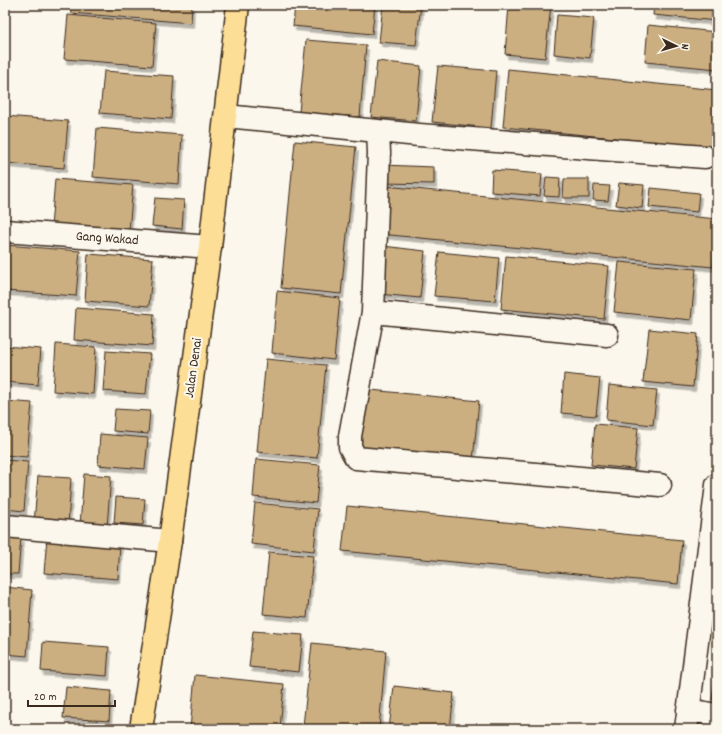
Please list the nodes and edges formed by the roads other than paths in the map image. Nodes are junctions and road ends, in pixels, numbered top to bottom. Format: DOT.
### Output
graph roads {
  1 [pos="238,5"];
  2 [pos="226,116"];
  3 [pos="378,131"];
  4 [pos="705,157"];
  5 [pos="5,231"];
  6 [pos="210,247"];
  7 [pos="373,312"];
  8 [pos="607,335"];
  9 [pos="660,485"];
  10 [pos="717,485"];
  11 [pos="5,526"];
  12 [pos="170,541"];
  13 [pos="711,572"];
  14 [pos="717,715"];
  15 [pos="687,720"];
  16 [pos="141,729"];
  1 -- 2 [label="main road, Jalan Denai"];
  2 -- 3 [label="street"];
  2 -- 6 [label="main road, Jalan Denai"];
  3 -- 4 [label="street"];
  3 -- 7 [label="street"];
  5 -- 6 [label="street, Gang Wakad"];
  6 -- 12 [label="main road, Jalan Denai"];
  7 -- 8 [label="street"];
  7 -- 9 [label="street"];
  10 -- 13 [label="street"];
  11 -- 12 [label="street"];
  12 -- 16 [label="main road, Jalan Denai"];
  13 -- 15 [label="street"];
  14 -- 15 [label="street"];
}
